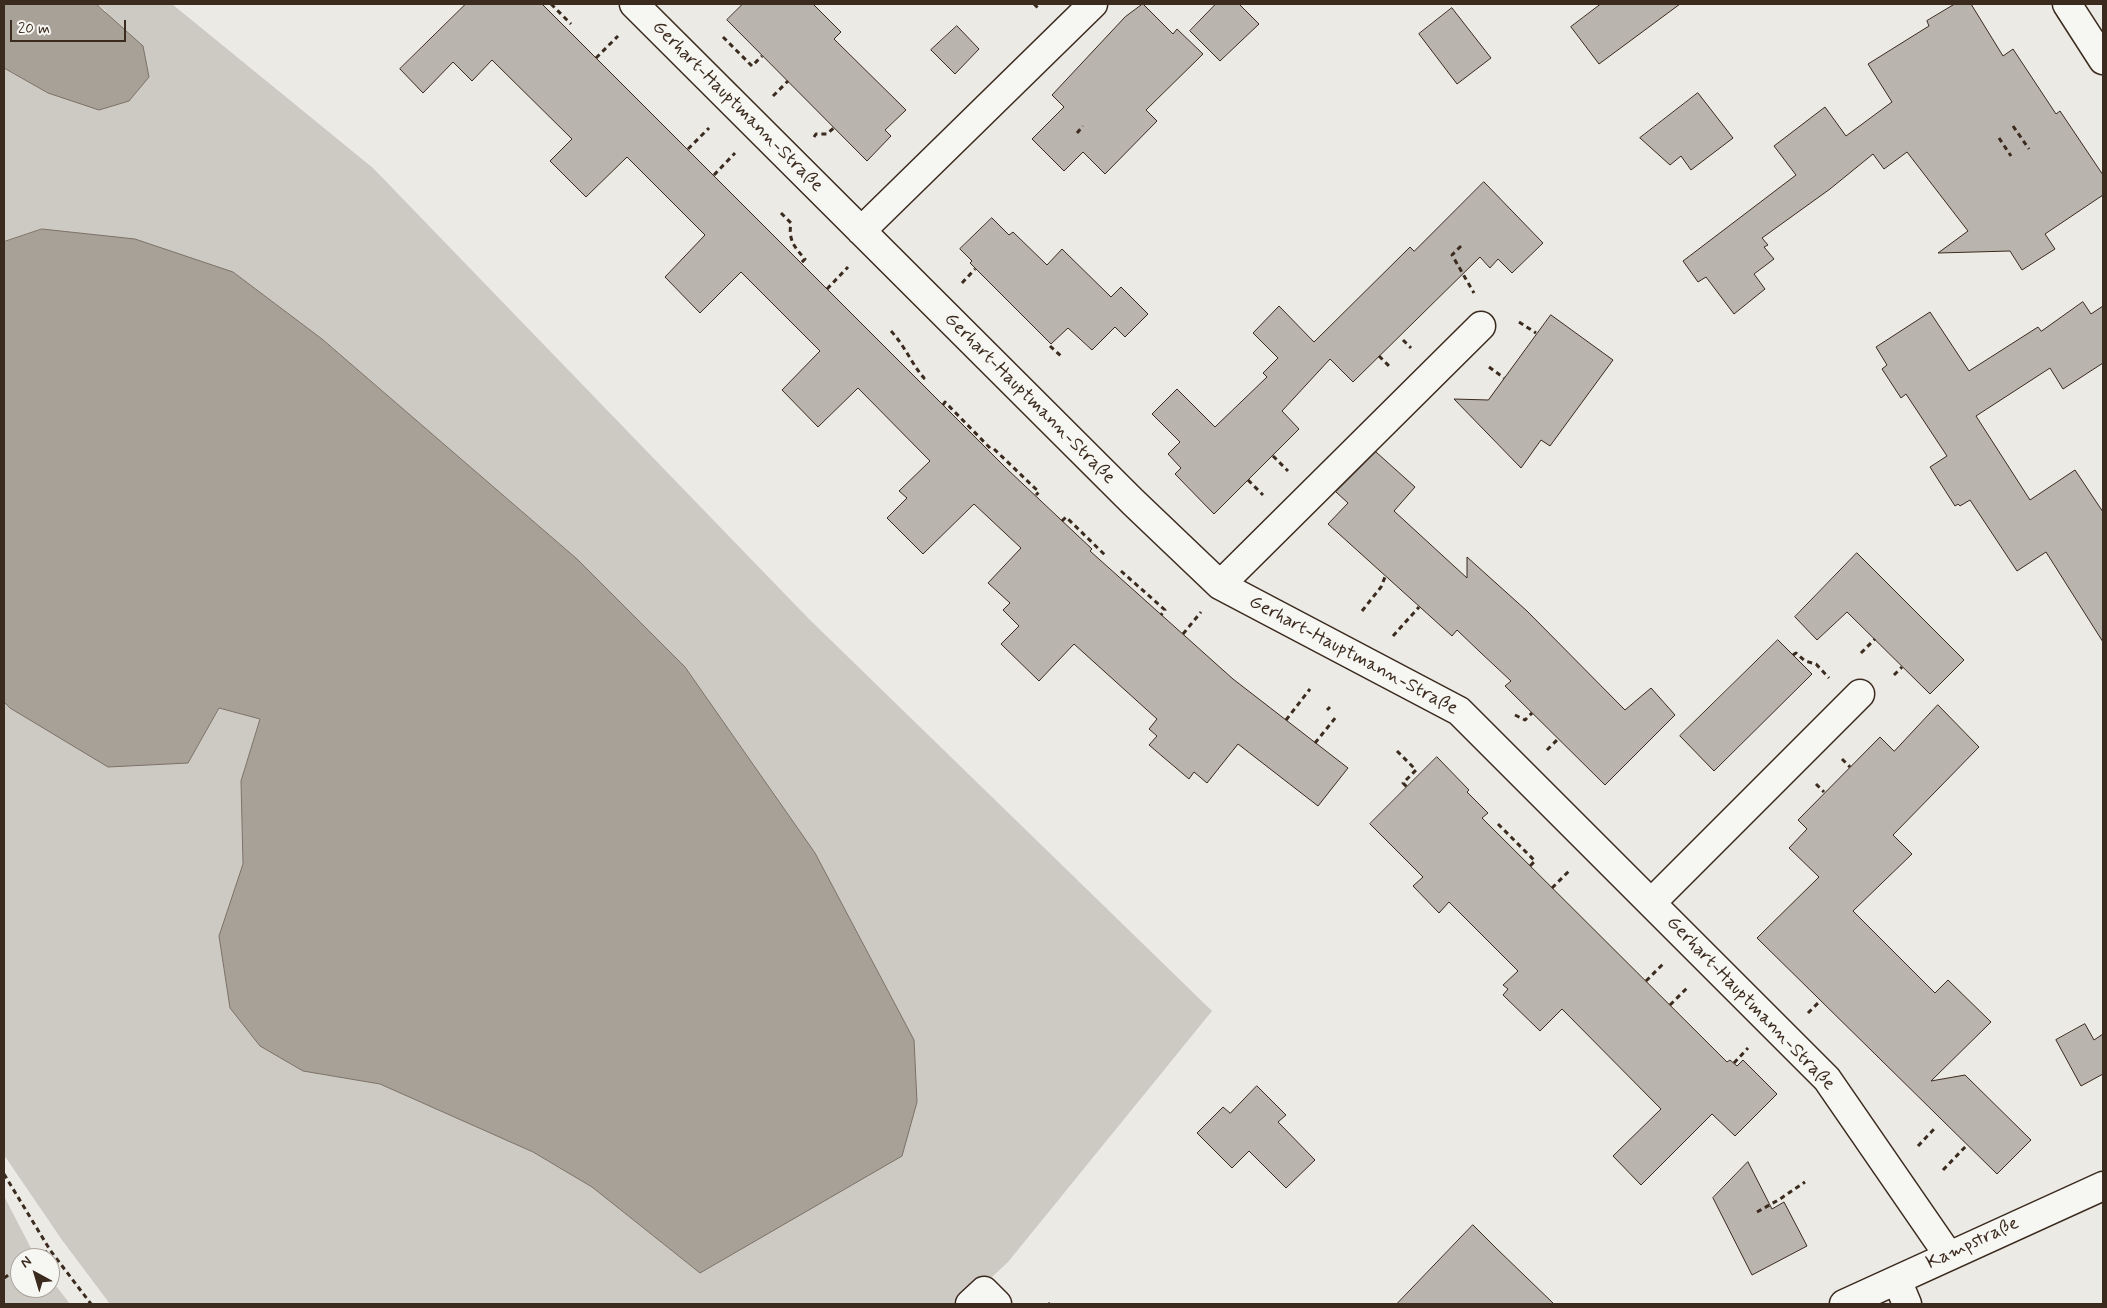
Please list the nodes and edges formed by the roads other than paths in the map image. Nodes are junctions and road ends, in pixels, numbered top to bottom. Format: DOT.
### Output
graph roads {
  1 [pos="634,4"];
  2 [pos="1093,4"];
  3 [pos="2067,4"];
  4 [pos="2103,60"];
  5 [pos="861,231"];
  6 [pos="1480,326"];
  7 [pos="1220,585"];
  8 [pos="1860,694"];
  9 [pos="1652,902"];
  10 [pos="2103,1186"];
  11 [pos="1949,1256"];
  12 [pos="1902,1292"];
  13 [pos="970,1304"];
  14 [pos="997,1304"];
  15 [pos="1844,1304"];
  1 -- 5 [label="street, Gerhart-Hauptmann-Straße"];
  2 -- 5 [label="street"];
  3 -- 4 [label="street"];
  5 -- 7 [label="street, Gerhart-Hauptmann-Straße"];
  6 -- 7 [label="street"];
  7 -- 9 [label="street, Gerhart-Hauptmann-Straße"];
  8 -- 9 [label="street, Gerhart-Hauptmann-Straße"];
  9 -- 11 [label="street, Gerhart-Hauptmann-Straße"];
  10 -- 11 [label="street, Kampstraße"];
  11 -- 12 [label="street, Kampstraße"];
  12 -- 15 [label="street, Kampstraße"];
  13 -- 14 [label="street"];
}
